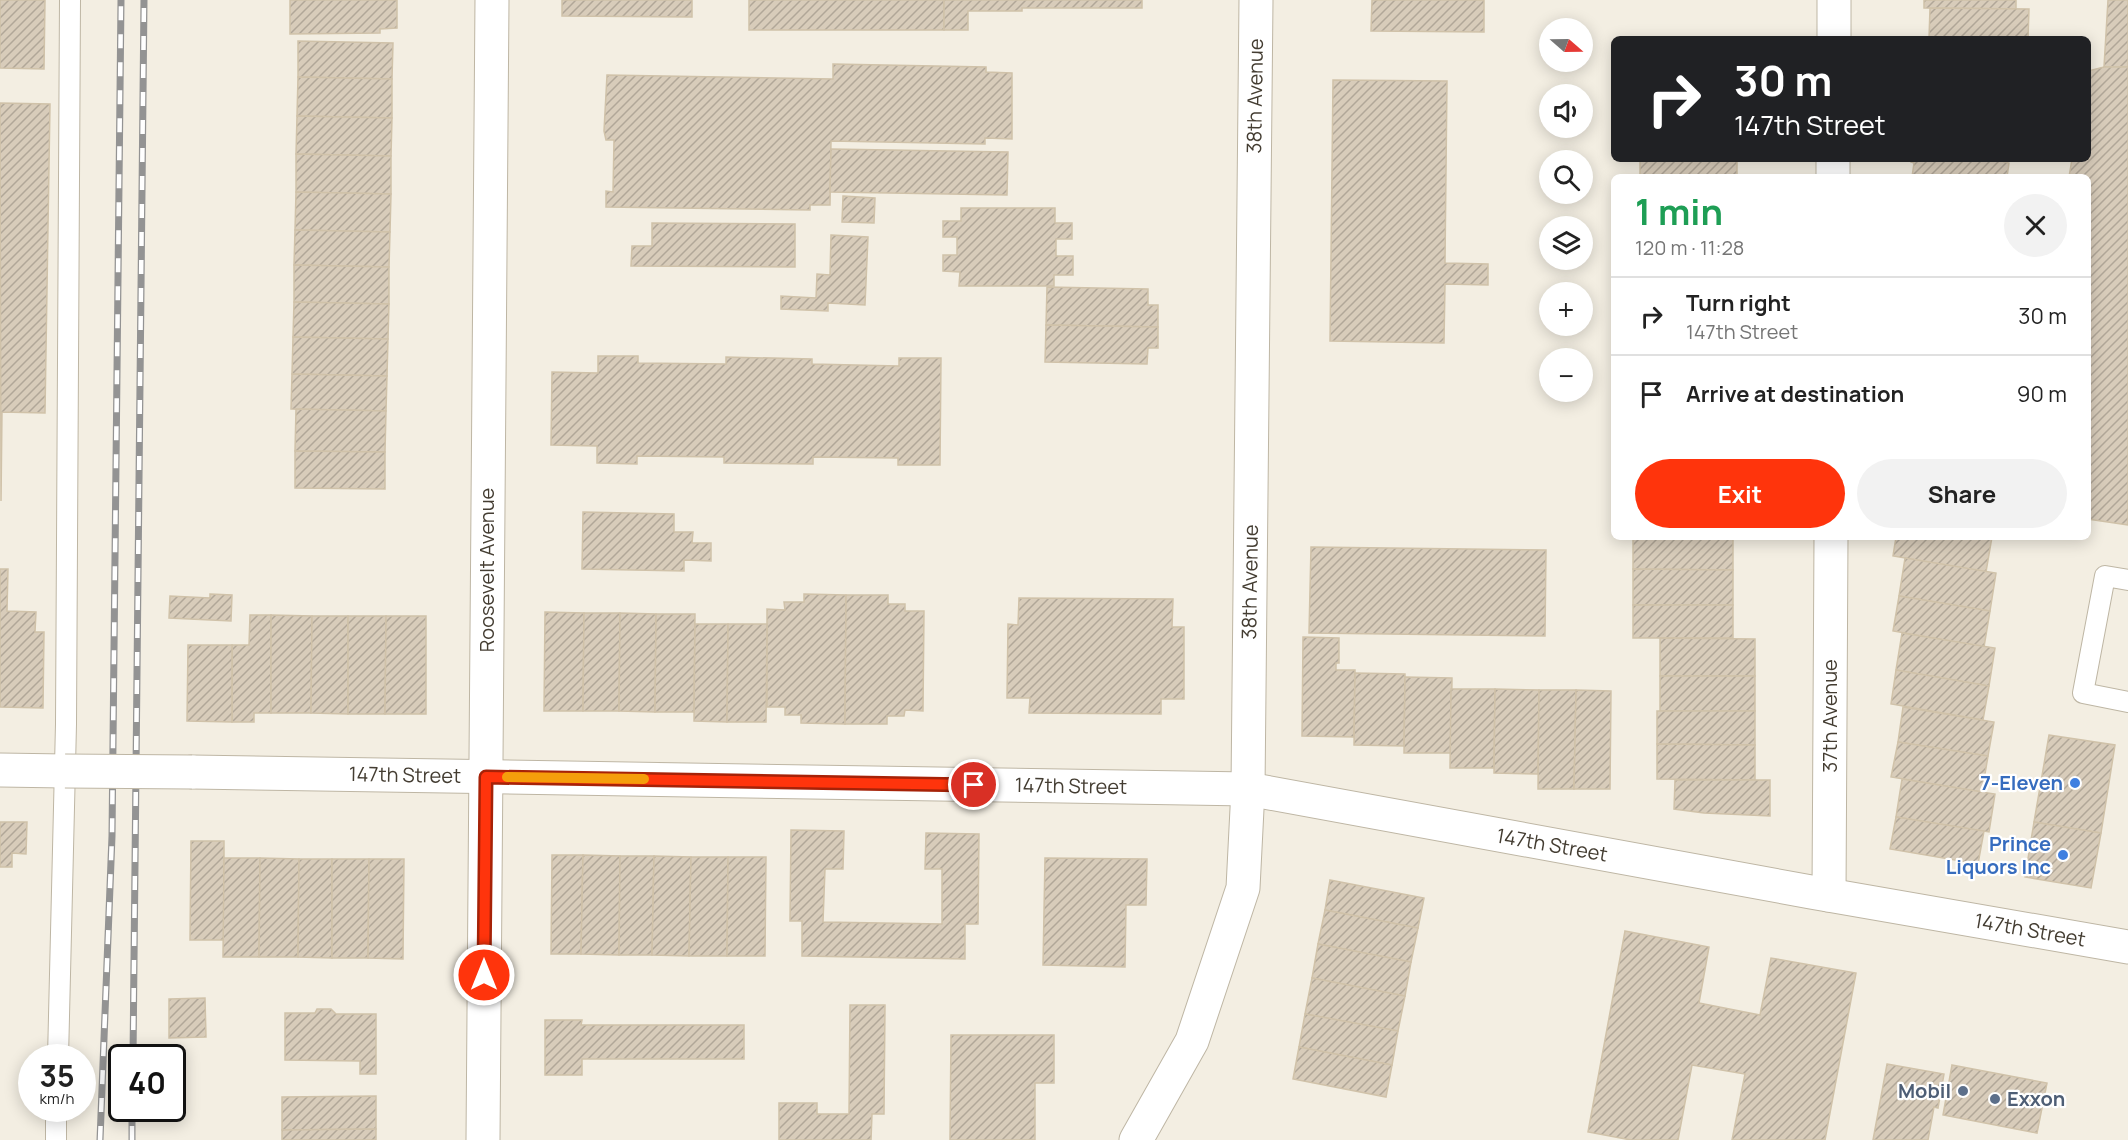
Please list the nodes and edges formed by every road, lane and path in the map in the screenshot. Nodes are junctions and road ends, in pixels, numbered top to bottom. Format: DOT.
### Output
graph roads {
  1 [pos="70,0"];
  2 [pos="492,0"];
  3 [pos="1256,0"];
  4 [pos="1834,0"];
  5 [pos="1834,36"];
  6 [pos="1831,540"];
  7 [pos="2128,580"];
  8 [pos="2128,702"];
  9 [pos="0,770"];
  10 [pos="65,771"];
  11 [pos="486,777"];
  12 [pos="1248,789"];
  13 [pos="1829,895"];
  14 [pos="2128,947"];
  15 [pos="58,1044"];
  16 [pos="56,1122"];
  17 [pos="56,1140"];
  18 [pos="483,1140"];
  19 [pos="1136,1140"];
  1 -- 10 [label="lane"];
  2 -- 11 [label="street, Roosevelt Avenue"];
  3 -- 12 [label="street, 38th Avenue"];
  4 -- 5 [label="street"];
  6 -- 13 [label="street, 37th Avenue"];
  7 -- 8 [label="lane"];
  9 -- 10 [label="street, 147th Street"];
  10 -- 11 [label="street, 147th Street, bridge"];
  10 -- 15 [label="lane"];
  11 -- 12 [label="street, 147th Street"];
  11 -- 18 [label="street, Roosevelt Avenue"];
  12 -- 13 [label="street, 147th Street"];
  12 -- 19 [label="street, 38th Avenue"];
  13 -- 14 [label="street, 147th Street"];
  16 -- 17 [label="lane"];
}
